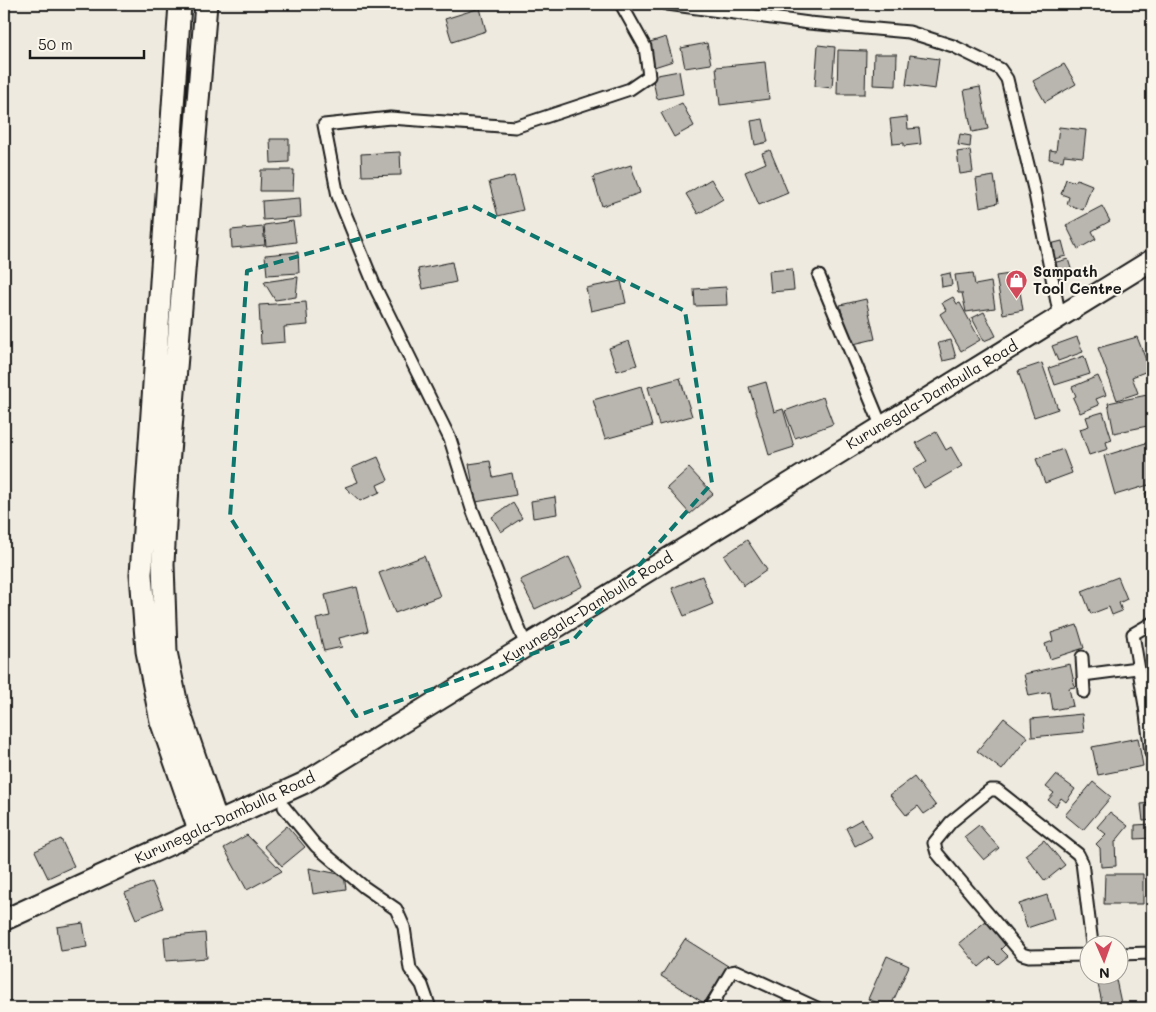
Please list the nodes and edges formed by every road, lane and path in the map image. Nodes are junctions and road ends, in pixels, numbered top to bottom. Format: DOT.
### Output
graph roads {
  1 [pos="180,4"];
  2 [pos="206,4"];
  3 [pos="621,4"];
  4 [pos="667,4"];
  5 [pos="1152,260"];
  6 [pos="819,276"];
  7 [pos="1060,317"];
  8 [pos="881,426"];
  9 [pos="1152,622"];
  10 [pos="526,646"];
  11 [pos="1082,657"];
  12 [pos="1137,668"];
  13 [pos="1082,675"];
  14 [pos="1084,692"];
  15 [pos="1149,706"];
  16 [pos="1151,753"];
  17 [pos="284,807"];
  18 [pos="208,826"];
  19 [pos="4,920"];
  20 [pos="1091,934"];
  21 [pos="1152,953"];
  22 [pos="1128,954"];
  23 [pos="1078,955"];
  24 [pos="430,1008"];
  25 [pos="710,1008"];
  26 [pos="817,1008"];
  1 -- 18 [label="highway"];
  2 -- 18 [label="highway"];
  3 -- 10 [label="street"];
  4 -- 7 [label="street"];
  5 -- 7 [label="highway, Kurunegala-Dambulla Road"];
  6 -- 8 [label="street"];
  7 -- 8 [label="highway, Kurunegala-Dambulla Road"];
  8 -- 10 [label="highway, Kurunegala-Dambulla Road"];
  9 -- 12 [label="street"];
  10 -- 18 [label="highway, Kurunegala-Dambulla Road"];
  11 -- 13 [label="street"];
  12 -- 13 [label="street"];
  12 -- 15 [label="street"];
  13 -- 14 [label="street"];
  15 -- 16 [label="street"];
  17 -- 24 [label="street"];
  18 -- 19 [label="highway, Kurunegala-Dambulla Road"];
  20 -- 23 [label="street"];
  21 -- 22 [label="street"];
  25 -- 26 [label="street"];
}
